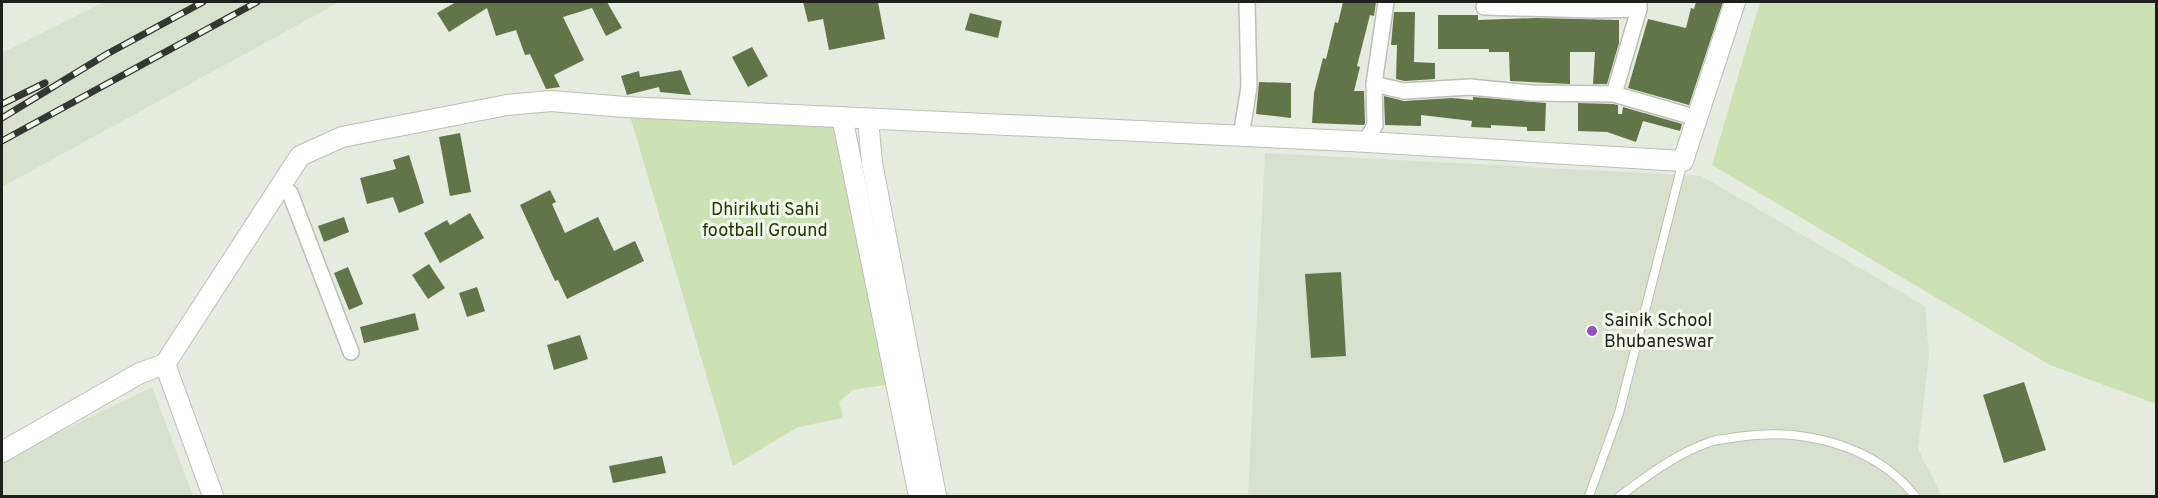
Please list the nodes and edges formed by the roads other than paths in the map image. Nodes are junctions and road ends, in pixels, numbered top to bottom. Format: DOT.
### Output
graph roads {
  1 [pos="1247,2"];
  2 [pos="1386,2"];
  3 [pos="1735,2"];
  4 [pos="1639,5"];
  5 [pos="1485,7"];
  6 [pos="1374,84"];
  7 [pos="1614,94"];
  8 [pos="842,117"];
  9 [pos="868,118"];
  10 [pos="1697,118"];
  11 [pos="1241,136"];
  12 [pos="1366,141"];
  13 [pos="1683,161"];
  14 [pos="281,185"];
  15 [pos="351,352"];
  16 [pos="165,364"];
  17 [pos="2,452"];
  18 [pos="213,496"];
  19 [pos="919,496"];
  20 [pos="936,496"];
  21 [pos="1589,496"];
  22 [pos="1620,496"];
  23 [pos="1915,496"];
  1 -- 11 [label="street"];
  2 -- 6 [label="street"];
  3 -- 10 [label="street"];
  4 -- 5 [label="street"];
  4 -- 7 [label="street"];
  6 -- 7 [label="street"];
  6 -- 12 [label="street"];
  7 -- 10 [label="street"];
  8 -- 9 [label="street"];
  8 -- 14 [label="street"];
  8 -- 19 [label="street"];
  9 -- 11 [label="street"];
  9 -- 20 [label="street"];
  10 -- 13 [label="street"];
  11 -- 12 [label="street"];
  12 -- 13 [label="street"];
  13 -- 21 [label="lane"];
  14 -- 15 [label="street"];
  14 -- 16 [label="street"];
  16 -- 17 [label="street"];
  16 -- 18 [label="street"];
  22 -- 23 [label="lane"];
}
